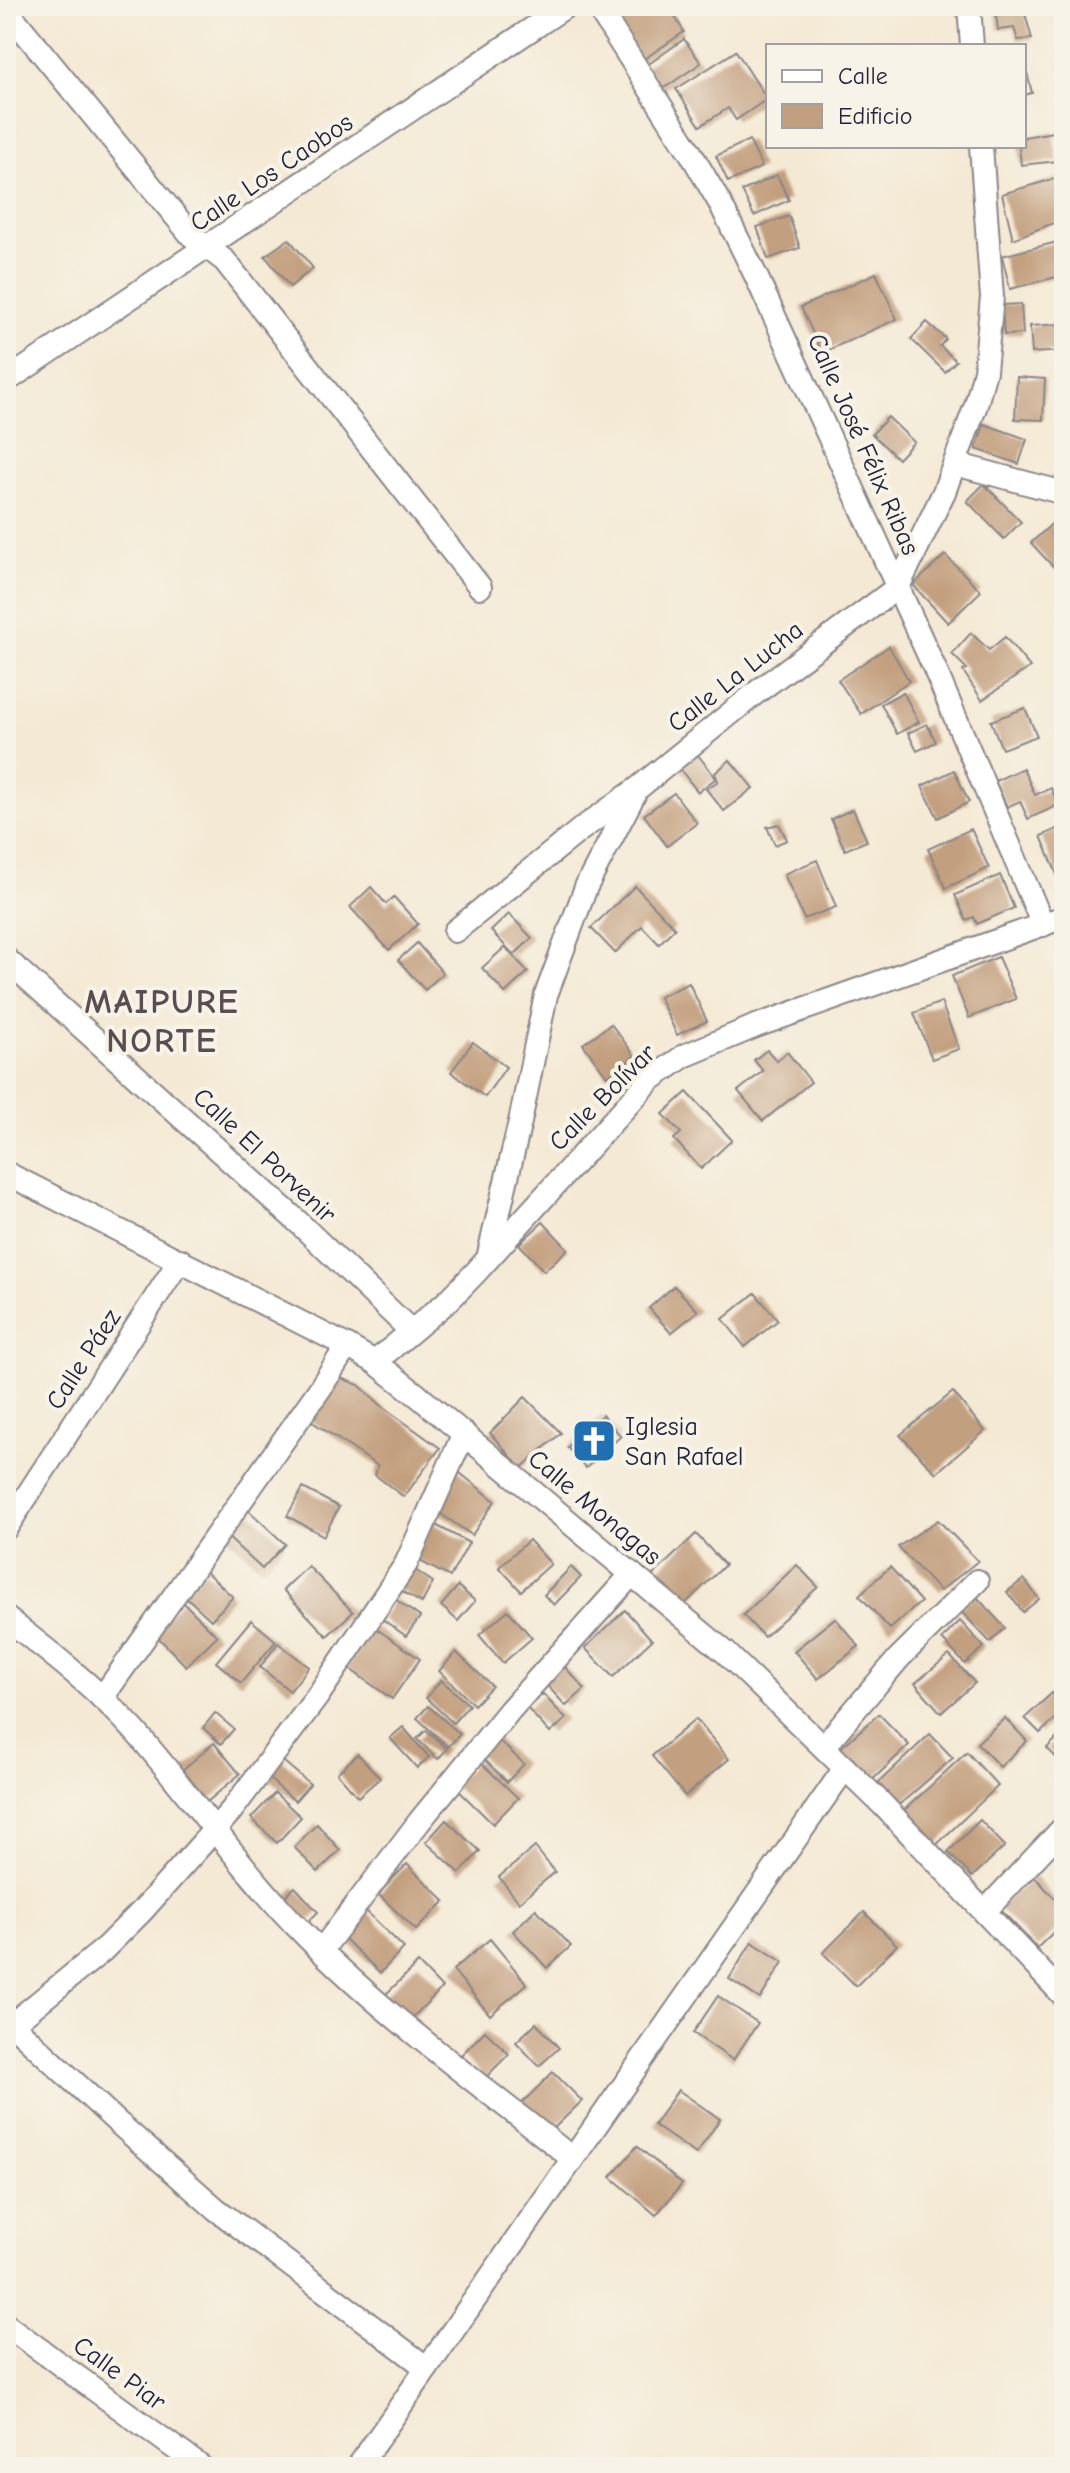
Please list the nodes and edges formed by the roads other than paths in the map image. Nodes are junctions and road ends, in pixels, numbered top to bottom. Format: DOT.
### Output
graph roads {
  1 [pos="566,6"];
  2 [pos="597,6"];
  3 [pos="969,6"];
  4 [pos="6,9"];
  5 [pos="972,44"];
  6 [pos="981,148"];
  7 [pos="207,248"];
  8 [pos="6,381"];
  9 [pos="955,464"];
  10 [pos="1064,493"];
  11 [pos="480,587"];
  12 [pos="898,587"];
  13 [pos="637,789"];
  14 [pos="1053,921"];
  15 [pos="455,931"];
  16 [pos="6,959"];
  17 [pos="6,1173"];
  18 [pos="488,1258"];
  19 [pos="180,1260"];
  20 [pos="411,1331"];
  21 [pos="347,1346"];
  22 [pos="375,1362"];
  23 [pos="464,1433"];
  24 [pos="6,1528"];
  25 [pos="632,1574"];
  26 [pos="977,1581"];
  27 [pos="6,1618"];
  28 [pos="102,1698"];
  29 [pos="824,1746"];
  30 [pos="845,1768"];
  31 [pos="1064,1827"];
  32 [pos="216,1828"];
  33 [pos="985,1911"];
  34 [pos="321,1951"];
  35 [pos="1064,1996"];
  36 [pos="9,2027"];
  37 [pos="572,2158"];
  38 [pos="6,2325"];
  39 [pos="427,2368"];
  40 [pos="201,2467"];
  41 [pos="358,2467"];
  1 -- 7 [label="street, Calle Los Caobos"];
  2 -- 12 [label="street, Calle José Félix Ribas"];
  3 -- 5 [label="street"];
  4 -- 7 [label="street"];
  6 -- 9 [label="street, Calle La Lucha"];
  7 -- 8 [label="street, Calle Los Caobos"];
  7 -- 11 [label="street"];
  9 -- 10 [label="street"];
  9 -- 12 [label="street, Calle La Lucha"];
  12 -- 13 [label="street, Calle La Lucha"];
  12 -- 14 [label="street, Calle José Félix Ribas"];
  13 -- 15 [label="street"];
  13 -- 18 [label="street, Calle La Lucha"];
  14 -- 18 [label="street, Calle Bolívar"];
  16 -- 20 [label="street, Calle El Porvenir"];
  17 -- 19 [label="street, Calle Monagas"];
  18 -- 20 [label="street, Calle Bolívar"];
  19 -- 21 [label="street, Calle Monagas"];
  19 -- 24 [label="street, Calle Páez"];
  20 -- 22 [label="street, Calle Bolívar"];
  21 -- 22 [label="street, Calle Monagas"];
  21 -- 28 [label="street"];
  22 -- 23 [label="street, Calle Monagas"];
  23 -- 25 [label="street, Calle Monagas"];
  23 -- 32 [label="street"];
  25 -- 29 [label="street, Calle Monagas"];
  25 -- 34 [label="street"];
  26 -- 29 [label="street"];
  27 -- 28 [label="street"];
  28 -- 32 [label="street"];
  29 -- 30 [label="street, Calle Monagas"];
  30 -- 33 [label="street, Calle Monagas"];
  30 -- 37 [label="street"];
  31 -- 33 [label="street"];
  32 -- 34 [label="street"];
  32 -- 36 [label="street"];
  33 -- 35 [label="street, Calle Monagas"];
  34 -- 37 [label="street"];
  36 -- 39 [label="street"];
  37 -- 39 [label="street"];
  38 -- 40 [label="street, Calle Piar"];
  39 -- 41 [label="street"];
}
